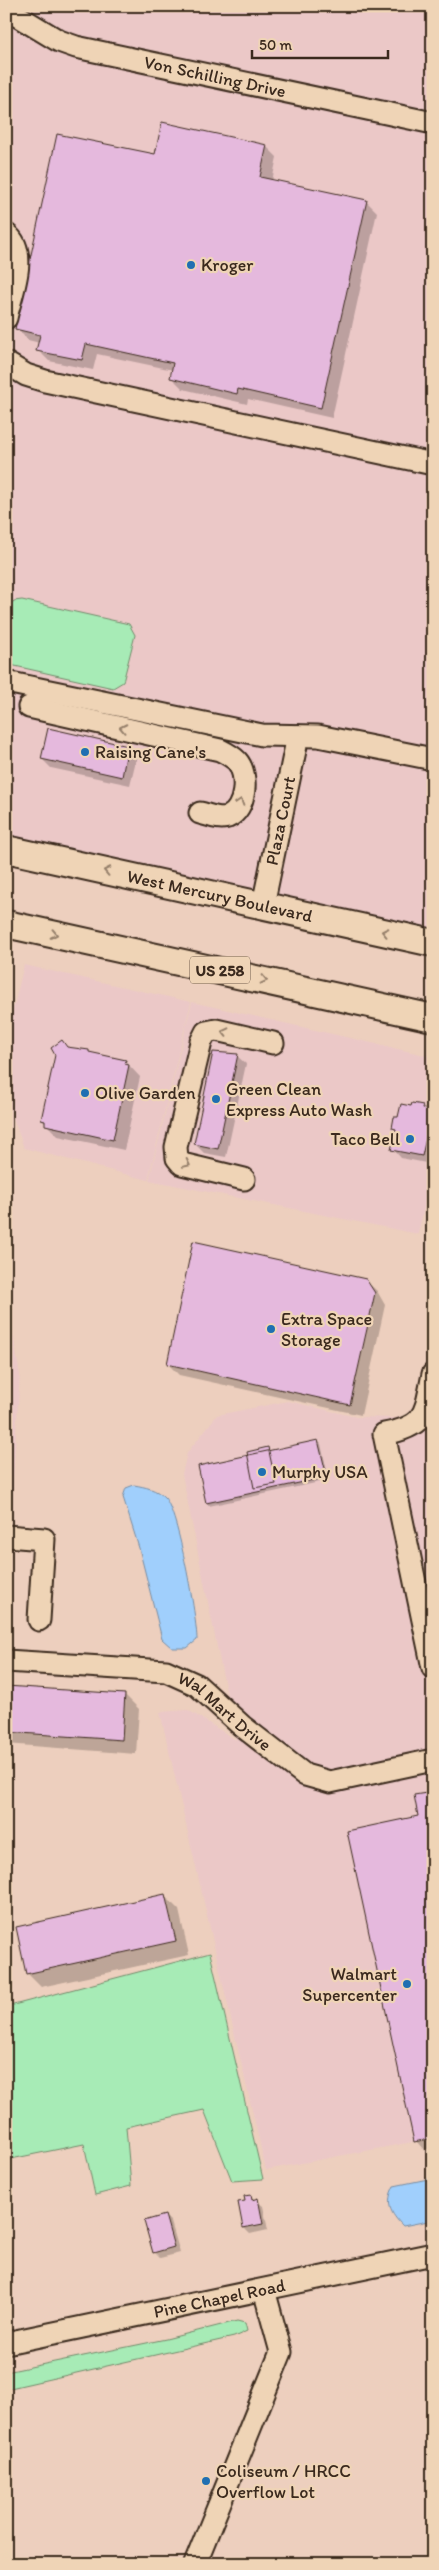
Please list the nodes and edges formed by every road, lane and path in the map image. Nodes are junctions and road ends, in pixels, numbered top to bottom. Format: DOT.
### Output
graph roads {
  1 [pos="6,9"];
  2 [pos="433,122"];
  3 [pos="6,234"];
  4 [pos="6,318"];
  5 [pos="6,363"];
  6 [pos="433,464"];
  7 [pos="6,682"];
  8 [pos="30,707"];
  9 [pos="298,736"];
  10 [pos="433,759"];
  11 [pos="200,814"];
  12 [pos="6,849"];
  13 [pos="263,905"];
  14 [pos="6,924"];
  15 [pos="433,943"];
  16 [pos="433,1018"];
  17 [pos="273,1043"];
  18 [pos="244,1179"];
  19 [pos="433,1374"];
  20 [pos="6,1536"];
  21 [pos="39,1620"];
  22 [pos="6,1661"];
  23 [pos="433,1668"];
  24 [pos="433,1760"];
  25 [pos="433,2254"];
  26 [pos="264,2290"];
  27 [pos="6,2344"];
  28 [pos="196,2564"];
  1 -- 2 [label="street, Von Schilling Drive"];
  3 -- 4 [label="street"];
  5 -- 6 [label="street"];
  7 -- 9 [label="street"];
  11 -- 8 [label="street, one-way"];
  9 -- 10 [label="street"];
  9 -- 13 [label="street, Plaza Court"];
  13 -- 12 [label="main road, West Mercury Boulevard, one-way"];
  15 -- 13 [label="main road, West Mercury Boulevard, one-way"];
  14 -- 16 [label="main road, US 258, one-way"];
  17 -- 18 [label="street, one-way"];
  19 -- 23 [label="street"];
  20 -- 21 [label="street"];
  22 -- 24 [label="street, Wal Mart Drive"];
  25 -- 26 [label="street, Pine Chapel Road"];
  26 -- 27 [label="street, Pine Chapel Road"];
  26 -- 28 [label="street"];
}
